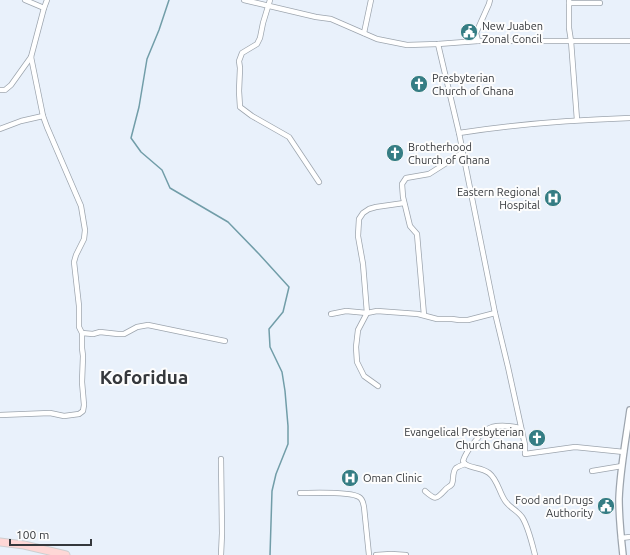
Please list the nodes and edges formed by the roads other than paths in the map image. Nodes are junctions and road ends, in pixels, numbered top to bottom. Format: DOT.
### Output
graph roads {
  1 [pos="25,0"];
  2 [pos="47,0"];
  3 [pos="244,0"];
  4 [pos="270,0"];
  5 [pos="371,0"];
  6 [pos="490,0"];
  7 [pos="569,1"];
  8 [pos="600,3"];
  9 [pos="269,6"];
  10 [pos="44,8"];
  11 [pos="364,33"];
  12 [pos="478,41"];
  13 [pos="571,41"];
  14 [pos="630,41"];
  15 [pos="438,44"];
  16 [pos="31,57"];
  17 [pos="0,90"];
  18 [pos="43,116"];
  19 [pos="630,118"];
  20 [pos="577,120"];
  21 [pos="0,129"];
  22 [pos="459,133"];
  23 [pos="462,153"];
  24 [pos="319,182"];
  25 [pos="404,203"];
  26 [pos="367,313"];
  27 [pos="331,314"];
  28 [pos="494,314"];
  29 [pos="424,315"];
  30 [pos="82,334"];
  31 [pos="225,341"];
  32 [pos="378,386"];
  33 [pos="630,410"];
  34 [pos="0,415"];
  35 [pos="520,428"];
  36 [pos="624,452"];
  37 [pos="221,459"];
  38 [pos="465,464"];
  39 [pos="622,466"];
  40 [pos="592,471"];
  41 [pos="425,491"];
  42 [pos="300,493"];
  43 [pos="630,537"];
  44 [pos="621,538"];
  45 [pos="0,542"];
  46 [pos="66,555"];
  47 [pos="221,555"];
  48 [pos="368,555"];
  49 [pos="376,555"];
  50 [pos="406,555"];
  51 [pos="535,555"];
  52 [pos="623,555"];
  1 -- 10 [label="street"];
  2 -- 10 [label="street"];
  3 -- 9 [label="street"];
  4 -- 9 [label="street"];
  5 -- 11 [label="street"];
  6 -- 12 [label="street"];
  7 -- 8 [label="street"];
  7 -- 13 [label="street"];
  9 -- 11 [label="street"];
  9 -- 24 [label="street"];
  10 -- 16 [label="street"];
  11 -- 15 [label="street"];
  12 -- 13 [label="street"];
  12 -- 15 [label="street"];
  13 -- 14 [label="street"];
  13 -- 20 [label="street"];
  15 -- 22 [label="street"];
  16 -- 17 [label="street"];
  16 -- 18 [label="street"];
  18 -- 21 [label="street"];
  18 -- 30 [label="street"];
  19 -- 20 [label="street"];
  20 -- 22 [label="street"];
  22 -- 23 [label="street"];
  23 -- 25 [label="street"];
  23 -- 28 [label="street"];
  25 -- 26 [label="street"];
  25 -- 29 [label="street"];
  26 -- 27 [label="street"];
  26 -- 29 [label="street"];
  26 -- 32 [label="street"];
  28 -- 29 [label="street"];
  28 -- 35 [label="street"];
  30 -- 31 [label="street"];
  30 -- 34 [label="street"];
  33 -- 36 [label="street"];
  35 -- 36 [label="street"];
  35 -- 38 [label="street"];
  36 -- 39 [label="street"];
  37 -- 47 [label="street"];
  38 -- 41 [label="street"];
  38 -- 51 [label="street"];
  39 -- 40 [label="street"];
  39 -- 44 [label="street"];
  42 -- 48 [label="street"];
  43 -- 44 [label="street"];
  44 -- 52 [label="street"];
  45 -- 46 [label="main road"];
  49 -- 50 [label="street"];
}
